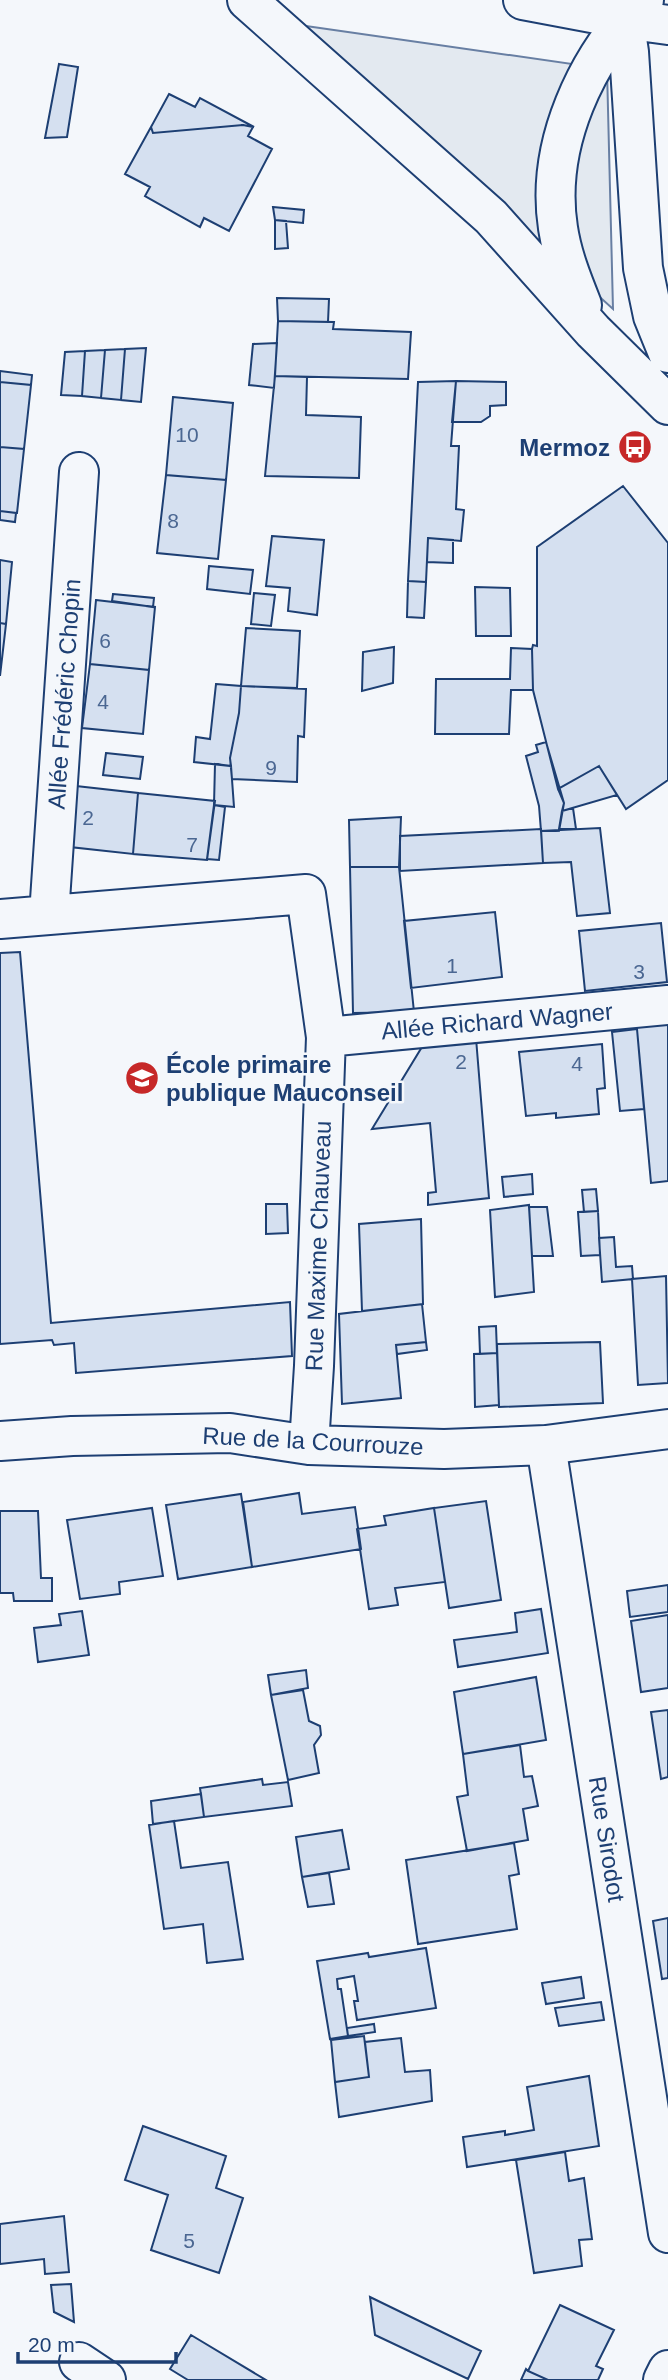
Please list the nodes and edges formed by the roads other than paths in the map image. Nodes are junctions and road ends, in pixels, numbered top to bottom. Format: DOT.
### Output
graph roads {
  1 [pos="247,0"];
  2 [pos="523,0"];
  3 [pos="628,6"];
  4 [pos="668,25"];
  5 [pos="593,331"];
  6 [pos="668,354"];
  7 [pos="668,405"];
  8 [pos="79,472"];
  9 [pos="49,915"];
  10 [pos="0,919"];
  11 [pos="668,1005"];
  12 [pos="326,1037"];
  13 [pos="668,1430"];
  14 [pos="0,1441"];
  15 [pos="309,1445"];
  16 [pos="546,1445"];
  17 [pos="661,2135"];
  18 [pos="668,2233"];
  19 [pos="668,2370"];
  20 [pos="663,2380"];
  1 -- 5 [label="street"];
  2 -- 3 [label="street"];
  3 -- 4 [label="street"];
  3 -- 5 [label="street"];
  3 -- 6 [label="street"];
  5 -- 7 [label="street"];
  8 -- 9 [label="street, Allée Frédéric Chopin"];
  9 -- 10 [label="street, Rue Maxime Chauveau"];
  9 -- 12 [label="street, Rue Maxime Chauveau"];
  11 -- 12 [label="street, Allée Richard Wagner"];
  12 -- 15 [label="street, Rue Maxime Chauveau"];
  13 -- 16 [label="street, Rue de la Courrouze"];
  14 -- 15 [label="street, Rue de la Courrouze"];
  15 -- 16 [label="street, Rue de la Courrouze"];
  16 -- 17 [label="street, Rue Sirodot"];
  17 -- 18 [label="street, Rue Sirodot"];
  19 -- 20 [label="street"];
}
